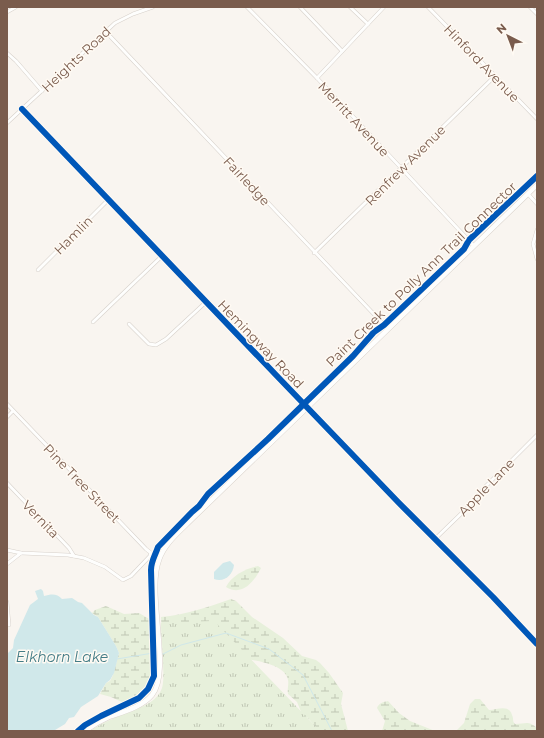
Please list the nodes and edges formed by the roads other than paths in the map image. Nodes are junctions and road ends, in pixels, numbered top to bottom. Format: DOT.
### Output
graph roads {
  1 [pos="16,7"];
  2 [pos="153,7"];
  3 [pos="247,7"];
  4 [pos="300,7"];
  5 [pos="350,7"];
  6 [pos="384,7"];
  7 [pos="428,7"];
  8 [pos="530,7"];
  9 [pos="7,12"];
  10 [pos="537,14"];
  11 [pos="368,24"];
  12 [pos="106,32"];
  13 [pos="342,51"];
  14 [pos="7,54"];
  15 [pos="495,76"];
  16 [pos="317,78"];
  17 [pos="42,91"];
  18 [pos="22,109"];
  19 [pos="537,119"];
  20 [pos="7,123"];
  21 [pos="401,168"];
  22 [pos="537,185"];
  23 [pos="528,194"];
  24 [pos="109,199"];
  25 [pos="537,204"];
  26 [pos="537,230"];
  27 [pos="474,246"];
  28 [pos="314,253"];
  29 [pos="162,256"];
  30 [pos="537,259"];
  31 [pos="38,270"];
  32 [pos="206,302"];
  33 [pos="93,322"];
  34 [pos="129,324"];
  35 [pos="388,329"];
  36 [pos="7,404"];
  37 [pos="307,408"];
  38 [pos="13,410"];
  39 [pos="7,416"];
  40 [pos="537,435"];
  41 [pos="7,483"];
  42 [pos="435,539"];
  43 [pos="7,550"];
  44 [pos="152,553"];
  45 [pos="21,554"];
  46 [pos="161,555"];
  47 [pos="74,556"];
  48 [pos="7,564"];
  49 [pos="7,602"];
  50 [pos="9,625"];
  51 [pos="537,644"];
  52 [pos="85,731"];
  1 -- 9 [label="street"];
  2 -- 12 [label="street, Heights Road"];
  3 -- 16 [label="street, Merritt Avenue"];
  4 -- 13 [label="street"];
  5 -- 11 [label="street"];
  6 -- 11 [label="street"];
  7 -- 15 [label="street, Hinford Avenue"];
  8 -- 10 [label="street"];
  11 -- 13 [label="street"];
  12 -- 17 [label="street, Heights Road"];
  12 -- 28 [label="street, Fairledge"];
  13 -- 16 [label="street"];
  14 -- 17 [label="street"];
  15 -- 19 [label="street, Hinford Avenue"];
  15 -- 21 [label="street, Renfrew Avenue"];
  16 -- 21 [label="street, Merritt Avenue"];
  17 -- 18 [label="street, Heights Road"];
  18 -- 20 [label="street, Heights Road"];
  18 -- 24 [label="street, Hemingway Road"];
  21 -- 27 [label="street, Merritt Avenue"];
  21 -- 28 [label="street, Renfrew Avenue"];
  22 -- 23 [label="main road"];
  23 -- 25 [label="street"];
  23 -- 27 [label="main road"];
  24 -- 29 [label="street, Hemingway Road"];
  24 -- 31 [label="street, Hamlin"];
  26 -- 30 [label="street"];
  27 -- 35 [label="main road"];
  28 -- 35 [label="street, Fairledge"];
  29 -- 32 [label="street, Hemingway Road"];
  29 -- 33 [label="street"];
  32 -- 34 [label="street, Hemingway Road"];
  32 -- 37 [label="street, Hemingway Road"];
  35 -- 37 [label="main road"];
  36 -- 38 [label="street, Pine Tree Street"];
  37 -- 42 [label="street, Hemingway Road"];
  37 -- 46 [label="main road"];
  38 -- 39 [label="street"];
  38 -- 44 [label="street, Pine Tree Street"];
  40 -- 42 [label="street, Apple Lane"];
  41 -- 47 [label="street, Vernita"];
  42 -- 51 [label="street, Hemingway Road"];
  43 -- 45 [label="street"];
  44 -- 46 [label="street, Pine Tree Street"];
  44 -- 47 [label="street"];
  45 -- 47 [label="street"];
  45 -- 48 [label="street"];
  46 -- 52 [label="main road"];
  49 -- 50 [label="street"];
}
